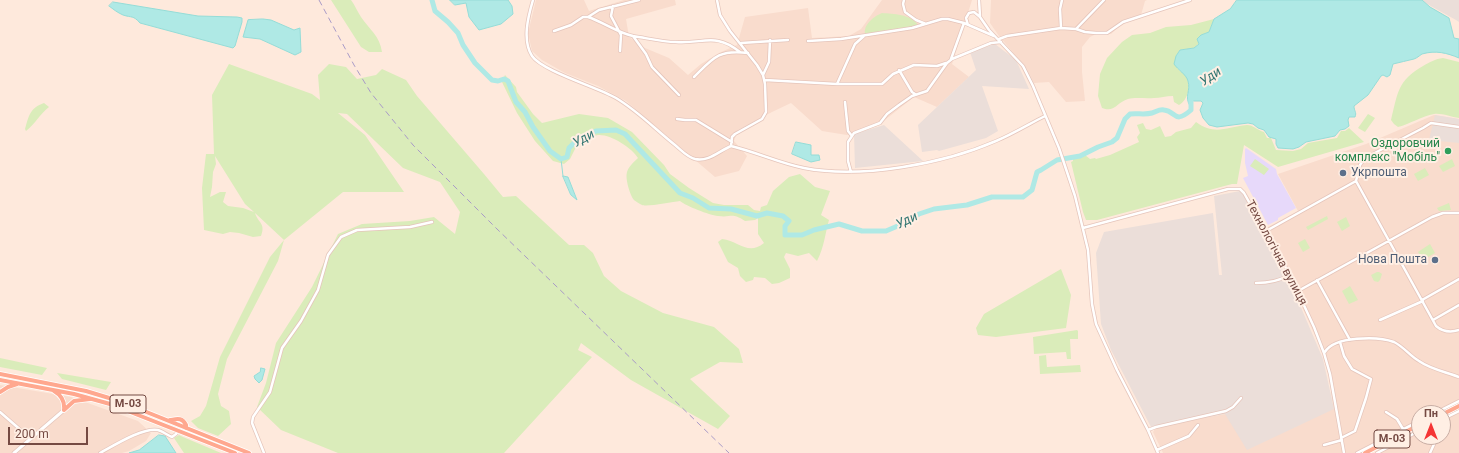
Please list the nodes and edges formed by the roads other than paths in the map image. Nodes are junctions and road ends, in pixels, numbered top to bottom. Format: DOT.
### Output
graph roads {
  1 [pos="533,0"];
  2 [pos="639,0"];
  3 [pos="717,0"];
  4 [pos="904,0"];
  5 [pos="979,0"];
  6 [pos="1062,0"];
  7 [pos="1104,0"];
  8 [pos="1190,0"];
  9 [pos="613,6"];
  10 [pos="588,17"];
  11 [pos="980,17"];
  12 [pos="964,23"];
  13 [pos="926,24"];
  14 [pos="968,25"];
  15 [pos="1061,28"];
  16 [pos="1076,29"];
  17 [pos="619,30"];
  18 [pos="554,31"];
  19 [pos="866,35"];
  20 [pos="633,36"];
  21 [pos="994,36"];
  22 [pos="770,40"];
  23 [pos="788,40"];
  24 [pos="808,41"];
  25 [pos="1000,41"];
  26 [pos="740,43"];
  27 [pos="620,51"];
  28 [pos="740,52"];
  29 [pos="748,53"];
  30 [pos="951,59"];
  31 [pos="947,63"];
  32 [pos="899,70"];
  33 [pos="763,74"];
  34 [pos="694,77"];
  35 [pos="765,80"];
  36 [pos="837,84"];
  37 [pos="679,95"];
  38 [pos="916,95"];
  39 [pos="845,102"];
  40 [pos="1045,116"];
  41 [pos="677,119"];
  42 [pos="1459,127"];
  43 [pos="852,136"];
  44 [pos="732,142"];
  45 [pos="731,146"];
  46 [pos="850,172"];
  47 [pos="1356,181"];
  48 [pos="1459,213"];
  49 [pos="432,222"];
  50 [pos="1083,228"];
  51 [pos="1266,231"];
  52 [pos="1389,241"];
  53 [pos="1290,275"];
  54 [pos="1459,279"];
  55 [pos="1317,280"];
  56 [pos="1256,283"];
  57 [pos="1298,291"];
  58 [pos="1422,301"];
  59 [pos="1459,305"];
  60 [pos="1380,320"];
  61 [pos="1433,320"];
  62 [pos="1459,330"];
  63 [pos="1350,340"];
  64 [pos="1340,342"];
  65 [pos="1324,353"];
  66 [pos="0,374"];
  67 [pos="1459,377"];
  68 [pos="0,380"];
  69 [pos="20,383"];
  70 [pos="50,389"];
  71 [pos="0,392"];
  72 [pos="1241,398"];
  73 [pos="94,399"];
  74 [pos="64,410"];
  75 [pos="0,412"];
  76 [pos="1386,412"];
  77 [pos="1198,425"];
  78 [pos="1411,425"];
  79 [pos="186,428"];
  80 [pos="1403,429"];
  81 [pos="1411,429"];
  82 [pos="179,430"];
  83 [pos="1148,430"];
  84 [pos="1411,435"];
  85 [pos="31,439"];
  86 [pos="1341,439"];
  87 [pos="1324,445"];
  88 [pos="1158,452"];
  89 [pos="14,453"];
  90 [pos="100,453"];
  91 [pos="235,453"];
  92 [pos="249,453"];
  93 [pos="264,453"];
  94 [pos="1344,453"];
  95 [pos="1357,453"];
  96 [pos="1365,453"];
  97 [pos="1377,453"];
  1 -- 45 [label="street"];
  2 -- 9 [label="street"];
  3 -- 26 [label="street"];
  4 -- 13 [label="street"];
  5 -- 11 [label="street"];
  6 -- 15 [label="street"];
  7 -- 16 [label="street"];
  8 -- 16 [label="street"];
  9 -- 10 [label="street"];
  9 -- 17 [label="street"];
  10 -- 17 [label="street"];
  10 -- 18 [label="street"];
  11 -- 14 [label="street"];
  11 -- 21 [label="street"];
  12 -- 13 [label="street"];
  12 -- 14 [label="street"];
  12 -- 30 [label="street"];
  13 -- 19 [label="street"];
  14 -- 21 [label="street"];
  15 -- 16 [label="street"];
  15 -- 25 [label="street"];
  17 -- 20 [label="street"];
  17 -- 27 [label="street"];
  19 -- 24 [label="street"];
  19 -- 36 [label="street"];
  20 -- 28 [label="street"];
  20 -- 37 [label="street"];
  21 -- 25 [label="street"];
  22 -- 23 [label="street"];
  22 -- 26 [label="street"];
  22 -- 33 [label="street"];
  25 -- 30 [label="street"];
  25 -- 40 [label="street"];
  26 -- 29 [label="street"];
  28 -- 29 [label="street"];
  28 -- 34 [label="street"];
  29 -- 33 [label="street"];
  30 -- 31 [label="street"];
  31 -- 32 [label="street"];
  31 -- 38 [label="street"];
  32 -- 36 [label="street"];
  32 -- 38 [label="street"];
  33 -- 35 [label="street"];
  35 -- 36 [label="street"];
  35 -- 44 [label="street"];
  38 -- 43 [label="street"];
  39 -- 43 [label="street"];
  40 -- 46 [label="street"];
  40 -- 50 [label="street"];
  41 -- 44 [label="street"];
  42 -- 47 [label="street"];
  43 -- 46 [label="street"];
  44 -- 45 [label="street"];
  45 -- 46 [label="street"];
  47 -- 51 [label="street"];
  47 -- 52 [label="street"];
  48 -- 52 [label="street"];
  49 -- 93 [label="street"];
  50 -- 51 [label="street, Технологічна вулиця"];
  50 -- 83 [label="street"];
  51 -- 53 [label="street, Технологічна вулиця"];
  52 -- 55 [label="street"];
  52 -- 58 [label="street"];
  53 -- 56 [label="street"];
  53 -- 57 [label="street, Технологічна вулиця"];
  54 -- 58 [label="street"];
  55 -- 57 [label="street"];
  55 -- 63 [label="street"];
  57 -- 65 [label="street, Технологічна вулиця"];
  58 -- 60 [label="street"];
  58 -- 61 [label="street"];
  59 -- 61 [label="street"];
  61 -- 62 [label="street"];
  63 -- 64 [label="street"];
  63 -- 67 [label="street"];
  64 -- 65 [label="street"];
  64 -- 86 [label="street"];
  65 -- 86 [label="street, Технологічна вулиця"];
  66 -- 79 [label="highway, М-03"];
  68 -- 69 [label="highway, М-03"];
  69 -- 70 [label="highway, М-03"];
  69 -- 71 [label="highway"];
  70 -- 73 [label="highway, М-03"];
  70 -- 74 [label="highway"];
  72 -- 83 [label="street"];
  73 -- 74 [label="highway"];
  73 -- 82 [label="highway, М-03"];
  74 -- 85 [label="street"];
  75 -- 85 [label="street"];
  76 -- 80 [label="street"];
  77 -- 88 [label="street"];
  78 -- 80 [label="street"];
  79 -- 82 [label="highway"];
  79 -- 92 [label="highway, М-03"];
  80 -- 95 [label="street"];
  81 -- 96 [label="highway, М-03"];
  82 -- 90 [label="street"];
  82 -- 91 [label="highway, М-03"];
  83 -- 88 [label="street"];
  84 -- 97 [label="street"];
  85 -- 89 [label="street"];
  86 -- 87 [label="street"];
  86 -- 94 [label="street, Технологічна вулиця"];
}
